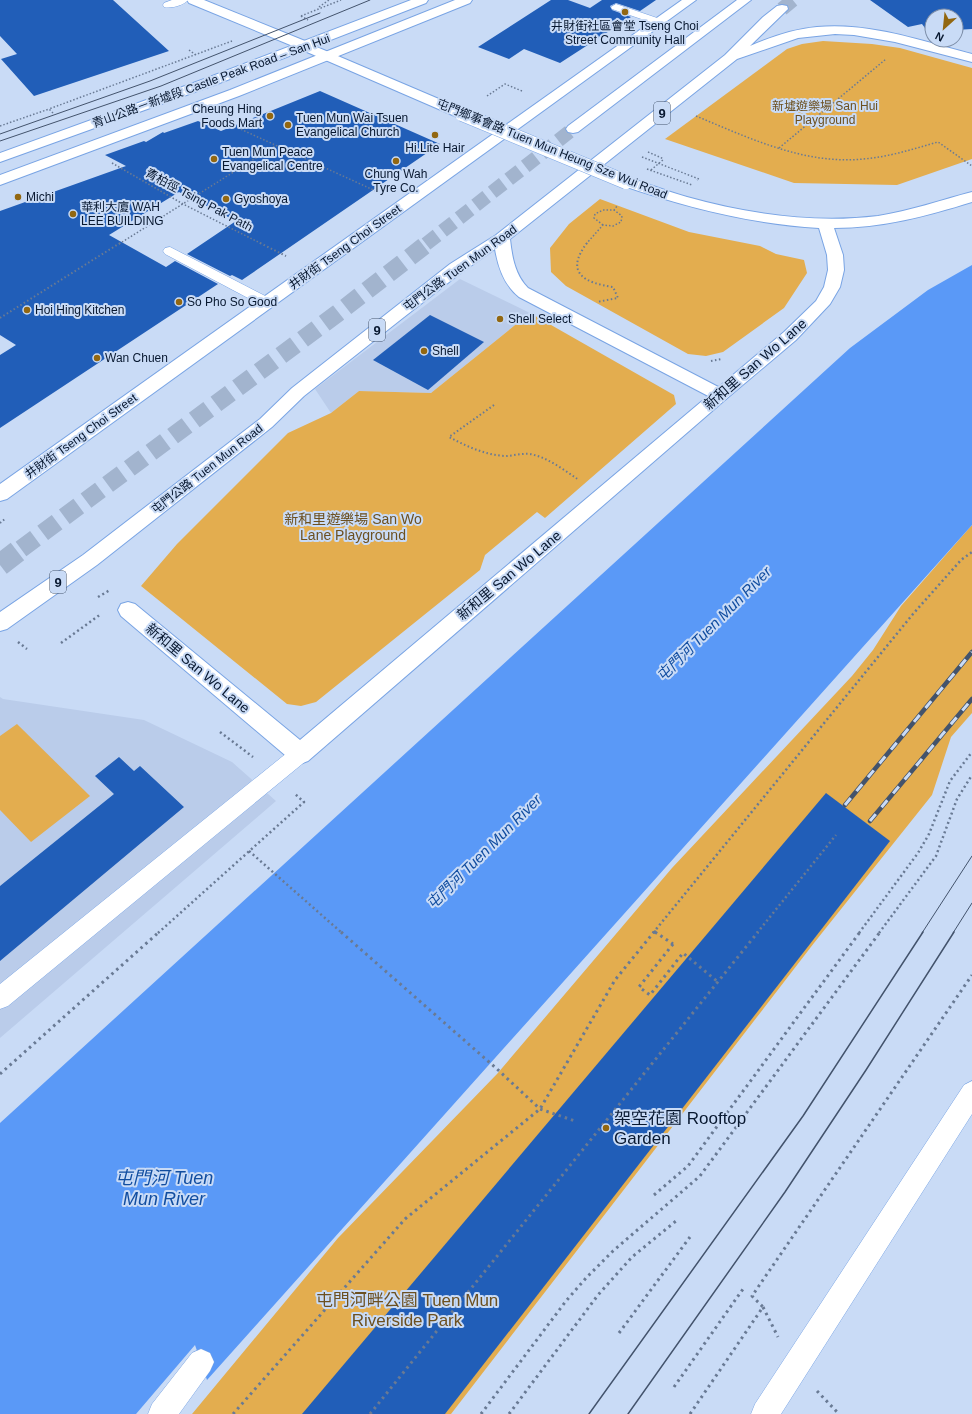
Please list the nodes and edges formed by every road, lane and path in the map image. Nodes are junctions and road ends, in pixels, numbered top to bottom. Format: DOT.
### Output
graph roads {
  1 [pos="183,0"];
  2 [pos="193,0"];
  3 [pos="329,0"];
  4 [pos="341,0"];
  5 [pos="422,0"];
  6 [pos="466,0"];
  7 [pos="690,0"];
  8 [pos="745,0"];
  9 [pos="168,5"];
  10 [pos="616,7"];
  11 [pos="317,9"];
  12 [pos="782,9"];
  13 [pos="295,18"];
  14 [pos="659,22"];
  15 [pos="220,46"];
  16 [pos="305,46"];
  17 [pos="189,50"];
  18 [pos="196,55"];
  19 [pos="328,56"];
  20 [pos="730,58"];
  21 [pos="888,58"];
  22 [pos="972,58"];
  23 [pos="522,91"];
  24 [pos="482,99"];
  25 [pos="49,109"];
  26 [pos="53,112"];
  27 [pos="696,116"];
  28 [pos="222,120"];
  29 [pos="0,126"];
  30 [pos="573,129"];
  31 [pos="276,146"];
  32 [pos="779,149"];
  33 [pos="647,152"];
  34 [pos="0,158"];
  35 [pos="111,162"];
  36 [pos="663,165"];
  37 [pos="972,166"];
  38 [pos="651,170"];
  39 [pos="0,180"];
  40 [pos="698,187"];
  41 [pos="381,193"];
  42 [pos="972,197"];
  43 [pos="183,204"];
  44 [pos="617,206"];
  45 [pos="614,210"];
  46 [pos="825,223"];
  47 [pos="603,225"];
  48 [pos="502,238"];
  49 [pos="170,251"];
  50 [pos="286,256"];
  51 [pos="596,302"];
  52 [pos="268,303"];
  53 [pos="0,318"];
  54 [pos="725,358"];
  55 [pos="710,362"];
  56 [pos="720,395"];
  57 [pos="494,405"];
  58 [pos="580,480"];
  59 [pos="0,494"];
  60 [pos="972,552"];
  61 [pos="128,610"];
  62 [pos="102,613"];
  63 [pos="0,623"];
  64 [pos="61,643"];
  65 [pos="972,752"];
  66 [pos="300,754"];
  67 [pos="972,775"];
  68 [pos="304,802"];
  69 [pos="836,835"];
  70 [pos="249,851"];
  71 [pos="654,931"];
  72 [pos="972,975"];
  73 [pos="718,982"];
  74 [pos="0,998"];
  75 [pos="0,1074"];
  76 [pos="972,1093"];
  77 [pos="540,1109"];
  78 [pos="575,1121"];
  79 [pos="654,1195"];
  80 [pos="676,1221"];
  81 [pos="690,1237"];
  82 [pos="743,1289"];
  83 [pos="619,1333"];
  84 [pos="200,1362"];
  85 [pos="674,1387"];
  86 [pos="162,1414"];
  87 [pos="233,1414"];
  88 [pos="370,1414"];
  89 [pos="481,1414"];
  90 [pos="509,1414"];
  91 [pos="690,1414"];
  92 [pos="765,1414"];
  1 -- 9 [label="lane"];
  2 -- 16 [label="main road, 屯門鄉事會路 Tuen Mun Heung Sze Wui Road"];
  3 -- 11 [label="path"];
  4 -- 11 [label="path"];
  5 -- 16 [label="main road, 青山公路－新墟段 Castle Peak Road – San Hui"];
  6 -- 19 [label="main road, 青山公路－新墟段 Castle Peak Road – San Hui"];
  7 -- 14 [label="main road, 井財街 Tseng Choi Street"];
  8 -- 30 [label="main road"];
  10 -- 14 [label="lane"];
  11 -- 13 [label="path"];
  12 -- 20 [label="main road, 屯門公路 Tuen Mun Road / 9"];
  14 -- 52 [label="main road, 井財街 Tseng Choi Street"];
  15 -- 18 [label="path"];
  16 -- 19 [label="main road, 屯門鄉事會路 Tuen Mun Heung Sze Wui Road"];
  16 -- 34 [label="main road, 青山公路－新墟段 Castle Peak Road – San Hui"];
  17 -- 18 [label="path"];
  18 -- 25 [label="path"];
  19 -- 39 [label="main road, 青山公路－新墟段 Castle Peak Road – San Hui"];
  19 -- 46 [label="main road, 屯門鄉事會路 Tuen Mun Heung Sze Wui Road, bridge"];
  20 -- 22 [label="main road"];
  20 -- 48 [label="main road, 屯門公路 Tuen Mun Road / 9"];
  21 -- 32 [label="path"];
  23 -- 24 [label="path"];
  25 -- 26 [label="path"];
  25 -- 29 [label="path"];
  27 -- 32 [label="path"];
  28 -- 31 [label="path"];
  31 -- 41 [label="path"];
  31 -- 43 [label="path"];
  32 -- 37 [label="path"];
  33 -- 38 [label="path, bridge"];
  35 -- 43 [label="path, 青柏徑 Tsing Pak Path"];
  36 -- 40 [label="path"];
  42 -- 46 [label="main road, 屯門鄉事會路 Tuen Mun Heung Sze Wui Road"];
  43 -- 50 [label="path, 青柏徑 Tsing Pak Path"];
  43 -- 53 [label="path"];
  44 -- 45 [label="path"];
  45 -- 47 [label="path"];
  45 -- 47 [label="path"];
  46 -- 56 [label="main road, 新和里 San Wo Lane"];
  47 -- 51 [label="path"];
  48 -- 56 [label="main road"];
  48 -- 63 [label="main road, 屯門公路 Tuen Mun Road / 9"];
  49 -- 52 [label="lane"];
  52 -- 59 [label="main road, 井財街 Tseng Choi Street"];
  54 -- 55 [label="path"];
  56 -- 66 [label="main road, 新和里 San Wo Lane"];
  57 -- 58 [label="path"];
  60 -- 71 [label="path"];
  61 -- 66 [label="main road, 新和里 San Wo Lane"];
  62 -- 64 [label="path"];
  65 -- 79 [label="path"];
  66 -- 74 [label="lane"];
  67 -- 89 [label="path"];
  68 -- 70 [label="path"];
  69 -- 73 [label="path, bridge"];
  70 -- 75 [label="path"];
  70 -- 77 [label="path"];
  71 -- 73 [label="path, bridge"];
  71 -- 77 [label="path"];
  72 -- 91 [label="path"];
  73 -- 88 [label="path, bridge"];
  76 -- 92 [label="lane"];
  77 -- 78 [label="path"];
  77 -- 87 [label="path"];
  80 -- 90 [label="path"];
  81 -- 83 [label="path"];
  82 -- 85 [label="path"];
  84 -- 86 [label="lane"];
}
